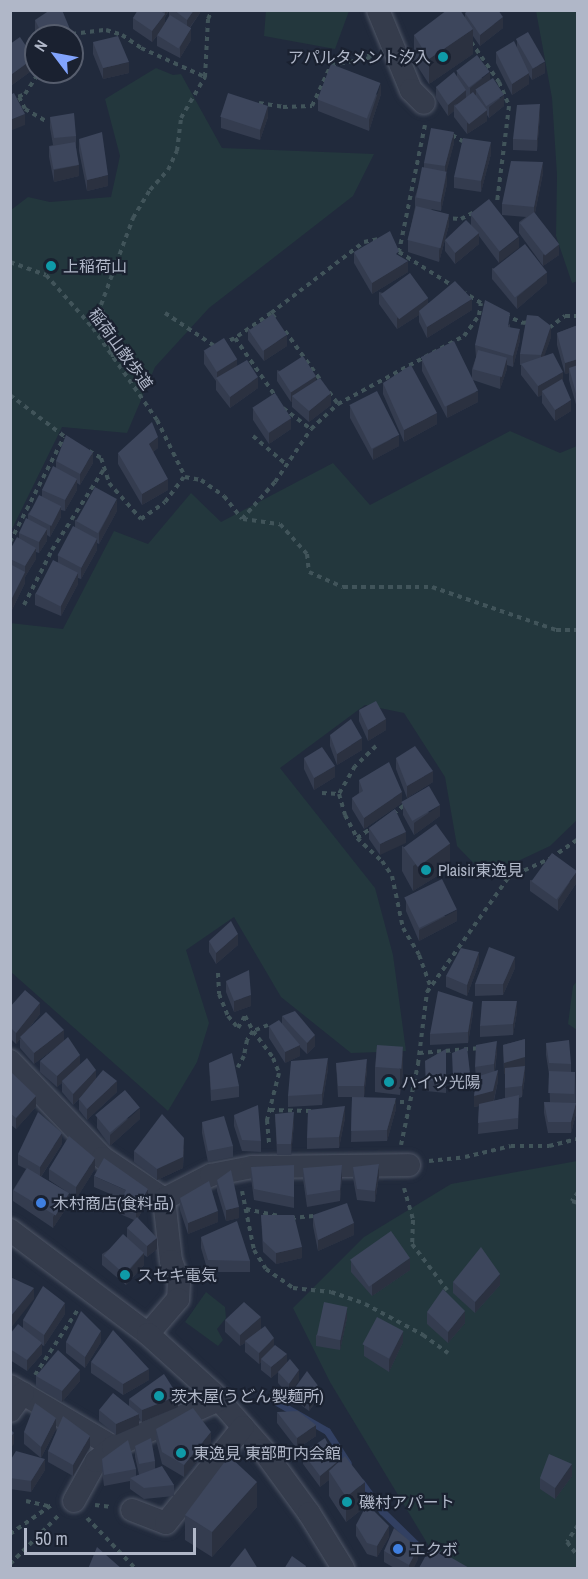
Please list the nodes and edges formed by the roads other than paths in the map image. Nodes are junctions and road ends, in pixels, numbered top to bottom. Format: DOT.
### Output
graph roads {
  1 [pos="378,10"];
  2 [pos="424,103"];
  3 [pos="10,1061"];
  4 [pos="403,1166"];
  5 [pos="164,1199"];
  6 [pos="10,1230"];
  7 [pos="148,1334"];
  8 [pos="15,1397"];
  9 [pos="219,1400"];
  10 [pos="243,1427"];
  11 [pos="113,1447"];
  12 [pos="76,1497"];
  13 [pos="132,1510"];
  14 [pos="343,1569"];
  1 -- 2 [label="street"];
  3 -- 5 [label="street"];
  4 -- 5 [label="street"];
  5 -- 7 [label="street"];
  6 -- 7 [label="street"];
  7 -- 9 [label="street"];
  8 -- 11 [label="street"];
  9 -- 10 [label="street"];
  9 -- 11 [label="street"];
  10 -- 13 [label="street"];
  10 -- 14 [label="street"];
  11 -- 12 [label="street"];
}
